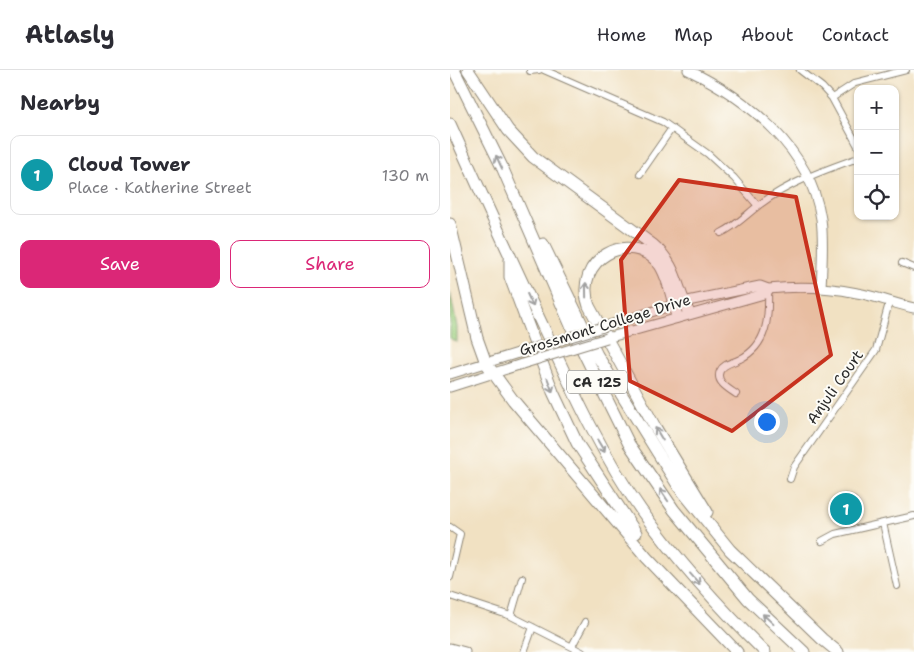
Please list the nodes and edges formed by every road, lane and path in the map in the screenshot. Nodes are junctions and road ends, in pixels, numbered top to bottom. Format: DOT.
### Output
graph roads {
  1 [pos="454,70"];
  2 [pos="468,70"];
  3 [pos="539,70"];
  4 [pos="544,70"];
  5 [pos="688,70"];
  6 [pos="800,70"];
  7 [pos="906,70"];
  8 [pos="530,71"];
  9 [pos="832,98"];
  10 [pos="450,124"];
  11 [pos="672,128"];
  12 [pos="854,139"];
  13 [pos="854,159"];
  14 [pos="640,174"];
  15 [pos="807,177"];
  16 [pos="509,184"];
  17 [pos="758,206"];
  18 [pos="450,224"];
  19 [pos="721,233"];
  20 [pos="510,256"];
  21 [pos="902,263"];
  22 [pos="914,268"];
  23 [pos="821,288"];
  24 [pos="768,289"];
  25 [pos="889,303"];
  26 [pos="678,308"];
  27 [pos="914,308"];
  28 [pos="689,313"];
  29 [pos="486,363"];
  30 [pos="452,372"];
  31 [pos="495,374"];
  32 [pos="450,387"];
  33 [pos="736,394"];
  34 [pos="790,479"];
  35 [pos="914,516"];
  36 [pos="883,523"];
  37 [pos="450,527"];
  38 [pos="822,542"];
  39 [pos="730,550"];
  40 [pos="450,576"];
  41 [pos="522,578"];
  42 [pos="671,584"];
  43 [pos="897,586"];
  44 [pos="450,596"];
  45 [pos="511,616"];
  46 [pos="585,622"];
  47 [pos="533,627"];
  48 [pos="572,646"];
  49 [pos="450,648"];
  50 [pos="465,652"];
  51 [pos="524,652"];
  52 [pos="582,652"];
  53 [pos="737,652"];
  54 [pos="765,652"];
  55 [pos="804,652"];
  56 [pos="838,652"];
  16 -- 1 [label="highway, CA 125, one-way"];
  2 -- 26 [label="highway"];
  3 -- 8 [label="street"];
  4 -- 11 [label="street"];
  5 -- 15 [label="main road"];
  6 -- 9 [label="street"];
  7 -- 9 [label="street"];
  9 -- 12 [label="street"];
  10 -- 20 [label="highway, CA 125"];
  11 -- 14 [label="street"];
  11 -- 17 [label="street"];
  13 -- 15 [label="street"];
  15 -- 17 [label="street"];
  15 -- 23 [label="main road"];
  16 -- 39 [label="highway"];
  55 -- 16 [label="highway, CA 125, one-way"];
  17 -- 19 [label="street"];
  18 -- 29 [label="highway"];
  20 -- 42 [label="highway, one-way"];
  20 -- 54 [label="highway, CA 125, one-way"];
  21 -- 22 [label="street"];
  23 -- 24 [label="main road, Grossmont College Drive"];
  23 -- 25 [label="main road, Grossmont College Drive"];
  24 -- 26 [label="main road, Grossmont College Drive"];
  24 -- 28 [label="main road, Grossmont College Drive"];
  24 -- 33 [label="street"];
  25 -- 27 [label="main road, Grossmont College Drive"];
  25 -- 34 [label="street, Anjuli Court"];
  26 -- 28 [label="highway"];
  26 -- 29 [label="main road, Grossmont College Drive, bridge"];
  26 -- 31 [label="main road, Grossmont College Drive, bridge"];
  39 -- 26 [label="highway, one-way"];
  29 -- 30 [label="main road, Grossmont College Drive"];
  29 -- 31 [label="highway"];
  31 -- 32 [label="main road, Grossmont College Drive"];
  31 -- 42 [label="highway"];
  35 -- 36 [label="street"];
  36 -- 38 [label="street"];
  36 -- 43 [label="street"];
  37 -- 40 [label="street"];
  39 -- 56 [label="highway"];
  41 -- 45 [label="street"];
  42 -- 53 [label="highway"];
  44 -- 45 [label="street"];
  45 -- 47 [label="street"];
  46 -- 48 [label="street"];
  47 -- 48 [label="street"];
  47 -- 51 [label="street"];
  48 -- 52 [label="street"];
  49 -- 50 [label="main road"];
}
